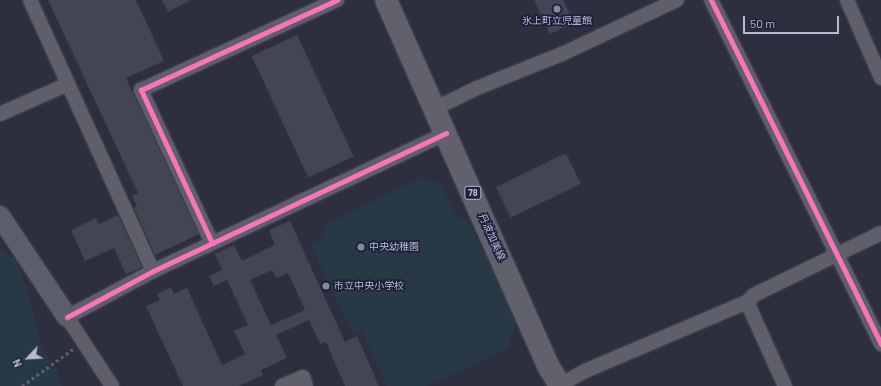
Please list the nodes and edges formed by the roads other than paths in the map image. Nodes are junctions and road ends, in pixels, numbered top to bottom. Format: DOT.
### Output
graph roads {
  1 [pos="30,0"];
  2 [pos="337,0"];
  3 [pos="386,0"];
  4 [pos="677,0"];
  5 [pos="711,0"];
  6 [pos="847,0"];
  7 [pos="881,78"];
  8 [pos="68,84"];
  9 [pos="436,108"];
  10 [pos="0,114"];
  11 [pos="446,133"];
  12 [pos="0,216"];
  13 [pos="881,233"];
  14 [pos="212,243"];
  15 [pos="834,255"];
  16 [pos="153,271"];
  17 [pos="746,302"];
  18 [pos="66,317"];
  19 [pos="881,344"];
  20 [pos="112,386"];
  21 [pos="282,386"];
  22 [pos="306,386"];
  23 [pos="559,386"];
  24 [pos="785,386"];
  1 -- 8 [label="street"];
  2 -- 14 [label="street"];
  3 -- 9 [label="main road, 丹波加美線 / 78"];
  4 -- 9 [label="street"];
  5 -- 15 [label="street"];
  6 -- 7 [label="street"];
  8 -- 10 [label="street"];
  8 -- 16 [label="street"];
  9 -- 11 [label="main road, 丹波加美線 / 78"];
  11 -- 14 [label="street"];
  11 -- 23 [label="main road, 丹波加美線 / 78"];
  12 -- 18 [label="street"];
  13 -- 15 [label="street"];
  14 -- 16 [label="street"];
  15 -- 17 [label="street"];
  15 -- 19 [label="street"];
  16 -- 18 [label="street"];
  17 -- 23 [label="street"];
  17 -- 24 [label="street"];
  18 -- 20 [label="street"];
  21 -- 22 [label="street"];
}
